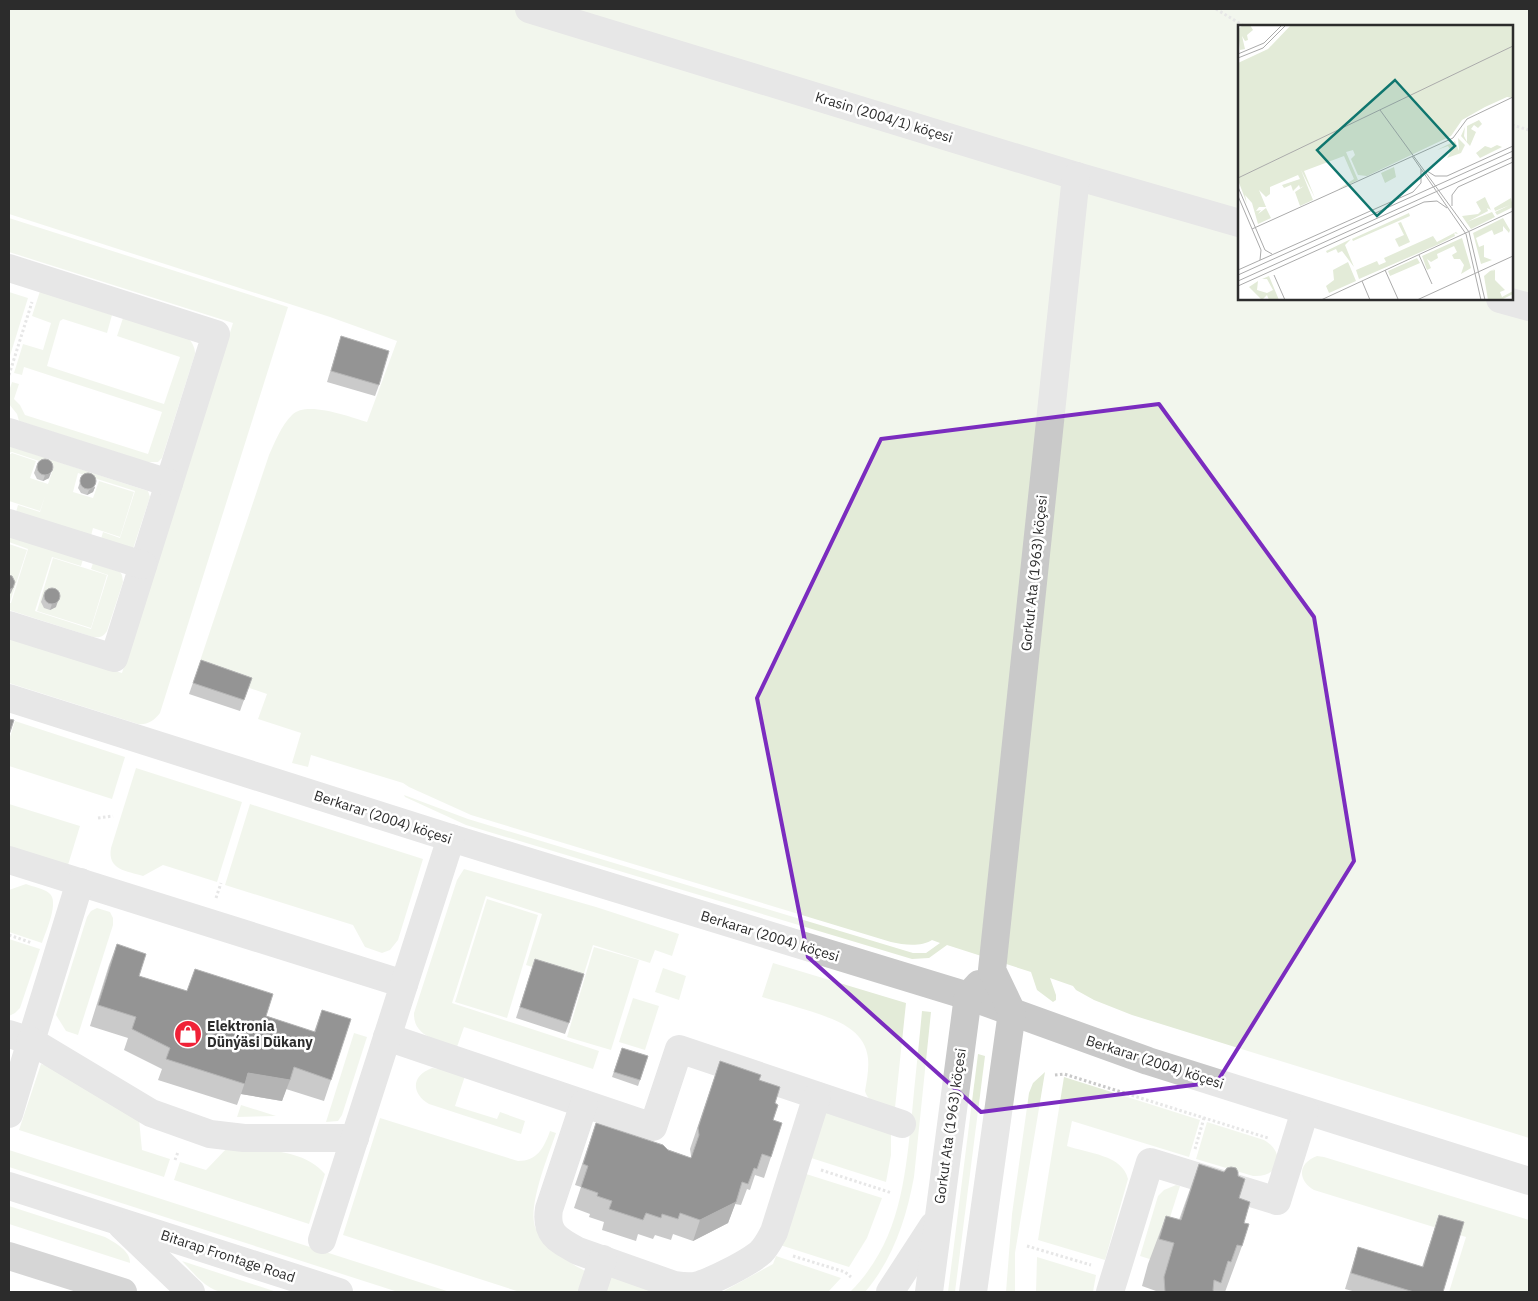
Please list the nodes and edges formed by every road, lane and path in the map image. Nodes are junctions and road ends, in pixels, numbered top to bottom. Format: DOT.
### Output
graph roads {
  1 [pos="529,9"];
  2 [pos="1216,9"];
  3 [pos="1242,25"];
  4 [pos="1513,125"];
  5 [pos="1529,130"];
  6 [pos="1076,176"];
  7 [pos="1238,223"];
  8 [pos="9,268"];
  9 [pos="39,278"];
  10 [pos="1504,300"];
  11 [pos="1529,307"];
  12 [pos="9,376"];
  13 [pos="9,432"];
  14 [pos="169,483"];
  15 [pos="9,523"];
  16 [pos="143,565"];
  17 [pos="9,625"];
  18 [pos="9,698"];
  19 [pos="113,816"];
  20 [pos="98,818"];
  21 [pos="451,838"];
  22 [pos="9,860"];
  23 [pos="80,882"];
  24 [pos="992,970"];
  25 [pos="404,984"];
  26 [pos="968,996"];
  27 [pos="1012,1012"];
  28 [pos="20,1038"];
  29 [pos="387,1038"];
  30 [pos="1055,1075"];
  31 [pos="817,1096"];
  32 [pos="584,1104"];
  33 [pos="1305,1111"];
  34 [pos="9,1114"];
  35 [pos="902,1124"];
  36 [pos="355,1138"];
  37 [pos="1270,1140"];
  38 [pos="796,1162"];
  39 [pos="1529,1181"];
  40 [pos="9,1186"];
  41 [pos="892,1193"];
  42 [pos="938,1218"];
  43 [pos="117,1221"];
  44 [pos="981,1226"];
  45 [pos="322,1240"];
  46 [pos="768,1243"];
  47 [pos="1027,1246"];
  48 [pos="9,1256"];
  49 [pos="603,1259"];
  50 [pos="852,1277"];
  51 [pos="1113,1282"];
  52 [pos="123,1292"];
  53 [pos="191,1292"];
  54 [pos="339,1292"];
  55 [pos="592,1292"];
  56 [pos="890,1292"];
  57 [pos="928,1292"];
  58 [pos="973,1292"];
  59 [pos="989,1292"];
  1 -- 6 [label="street, Krasin (2004/1) köçesi"];
  2 -- 3 [label="path"];
  4 -- 5 [label="path"];
  6 -- 7 [label="street, Krasin (2004/1) köçesi"];
  6 -- 24 [label="street, Gorkut Ata (1963) köçesi"];
  8 -- 9 [label="street"];
  9 -- 12 [label="path"];
  9 -- 14 [label="street"];
  10 -- 11 [label="street"];
  13 -- 14 [label="street"];
  14 -- 16 [label="street"];
  15 -- 16 [label="street"];
  16 -- 17 [label="street"];
  18 -- 21 [label="street, Berkarar (2004) köçesi"];
  19 -- 20 [label="path"];
  21 -- 25 [label="street"];
  21 -- 26 [label="street, Berkarar (2004) köçesi"];
  22 -- 23 [label="street"];
  23 -- 25 [label="street"];
  23 -- 28 [label="street"];
  24 -- 26 [label="street"];
  24 -- 27 [label="street"];
  25 -- 29 [label="street"];
  26 -- 27 [label="street, Berkarar (2004) köçesi"];
  26 -- 42 [label="street, Gorkut Ata (1963) köçesi"];
  27 -- 33 [label="street, Berkarar (2004) köçesi"];
  27 -- 44 [label="street"];
  28 -- 34 [label="street"];
  28 -- 36 [label="street"];
  29 -- 32 [label="street"];
  29 -- 36 [label="street"];
  30 -- 37 [label="path"];
  31 -- 32 [label="street"];
  31 -- 35 [label="street"];
  31 -- 38 [label="street"];
  32 -- 49 [label="street"];
  33 -- 39 [label="street, Berkarar (2004) köçesi"];
  33 -- 51 [label="street"];
  36 -- 45 [label="street"];
  38 -- 41 [label="path"];
  38 -- 46 [label="street"];
  40 -- 43 [label="street, Bitarap Frontage Road"];
  42 -- 56 [label="street"];
  42 -- 57 [label="street, Gorkut Ata (1963) köçesi"];
  43 -- 53 [label="street, Bitarap Frontage Road"];
  43 -- 54 [label="street, Bitarap Frontage Road"];
  44 -- 58 [label="street"];
  44 -- 59 [label="street"];
  46 -- 49 [label="street"];
  46 -- 50 [label="path"];
  47 -- 51 [label="path"];
  48 -- 52 [label="main road"];
  49 -- 55 [label="street"];
}
